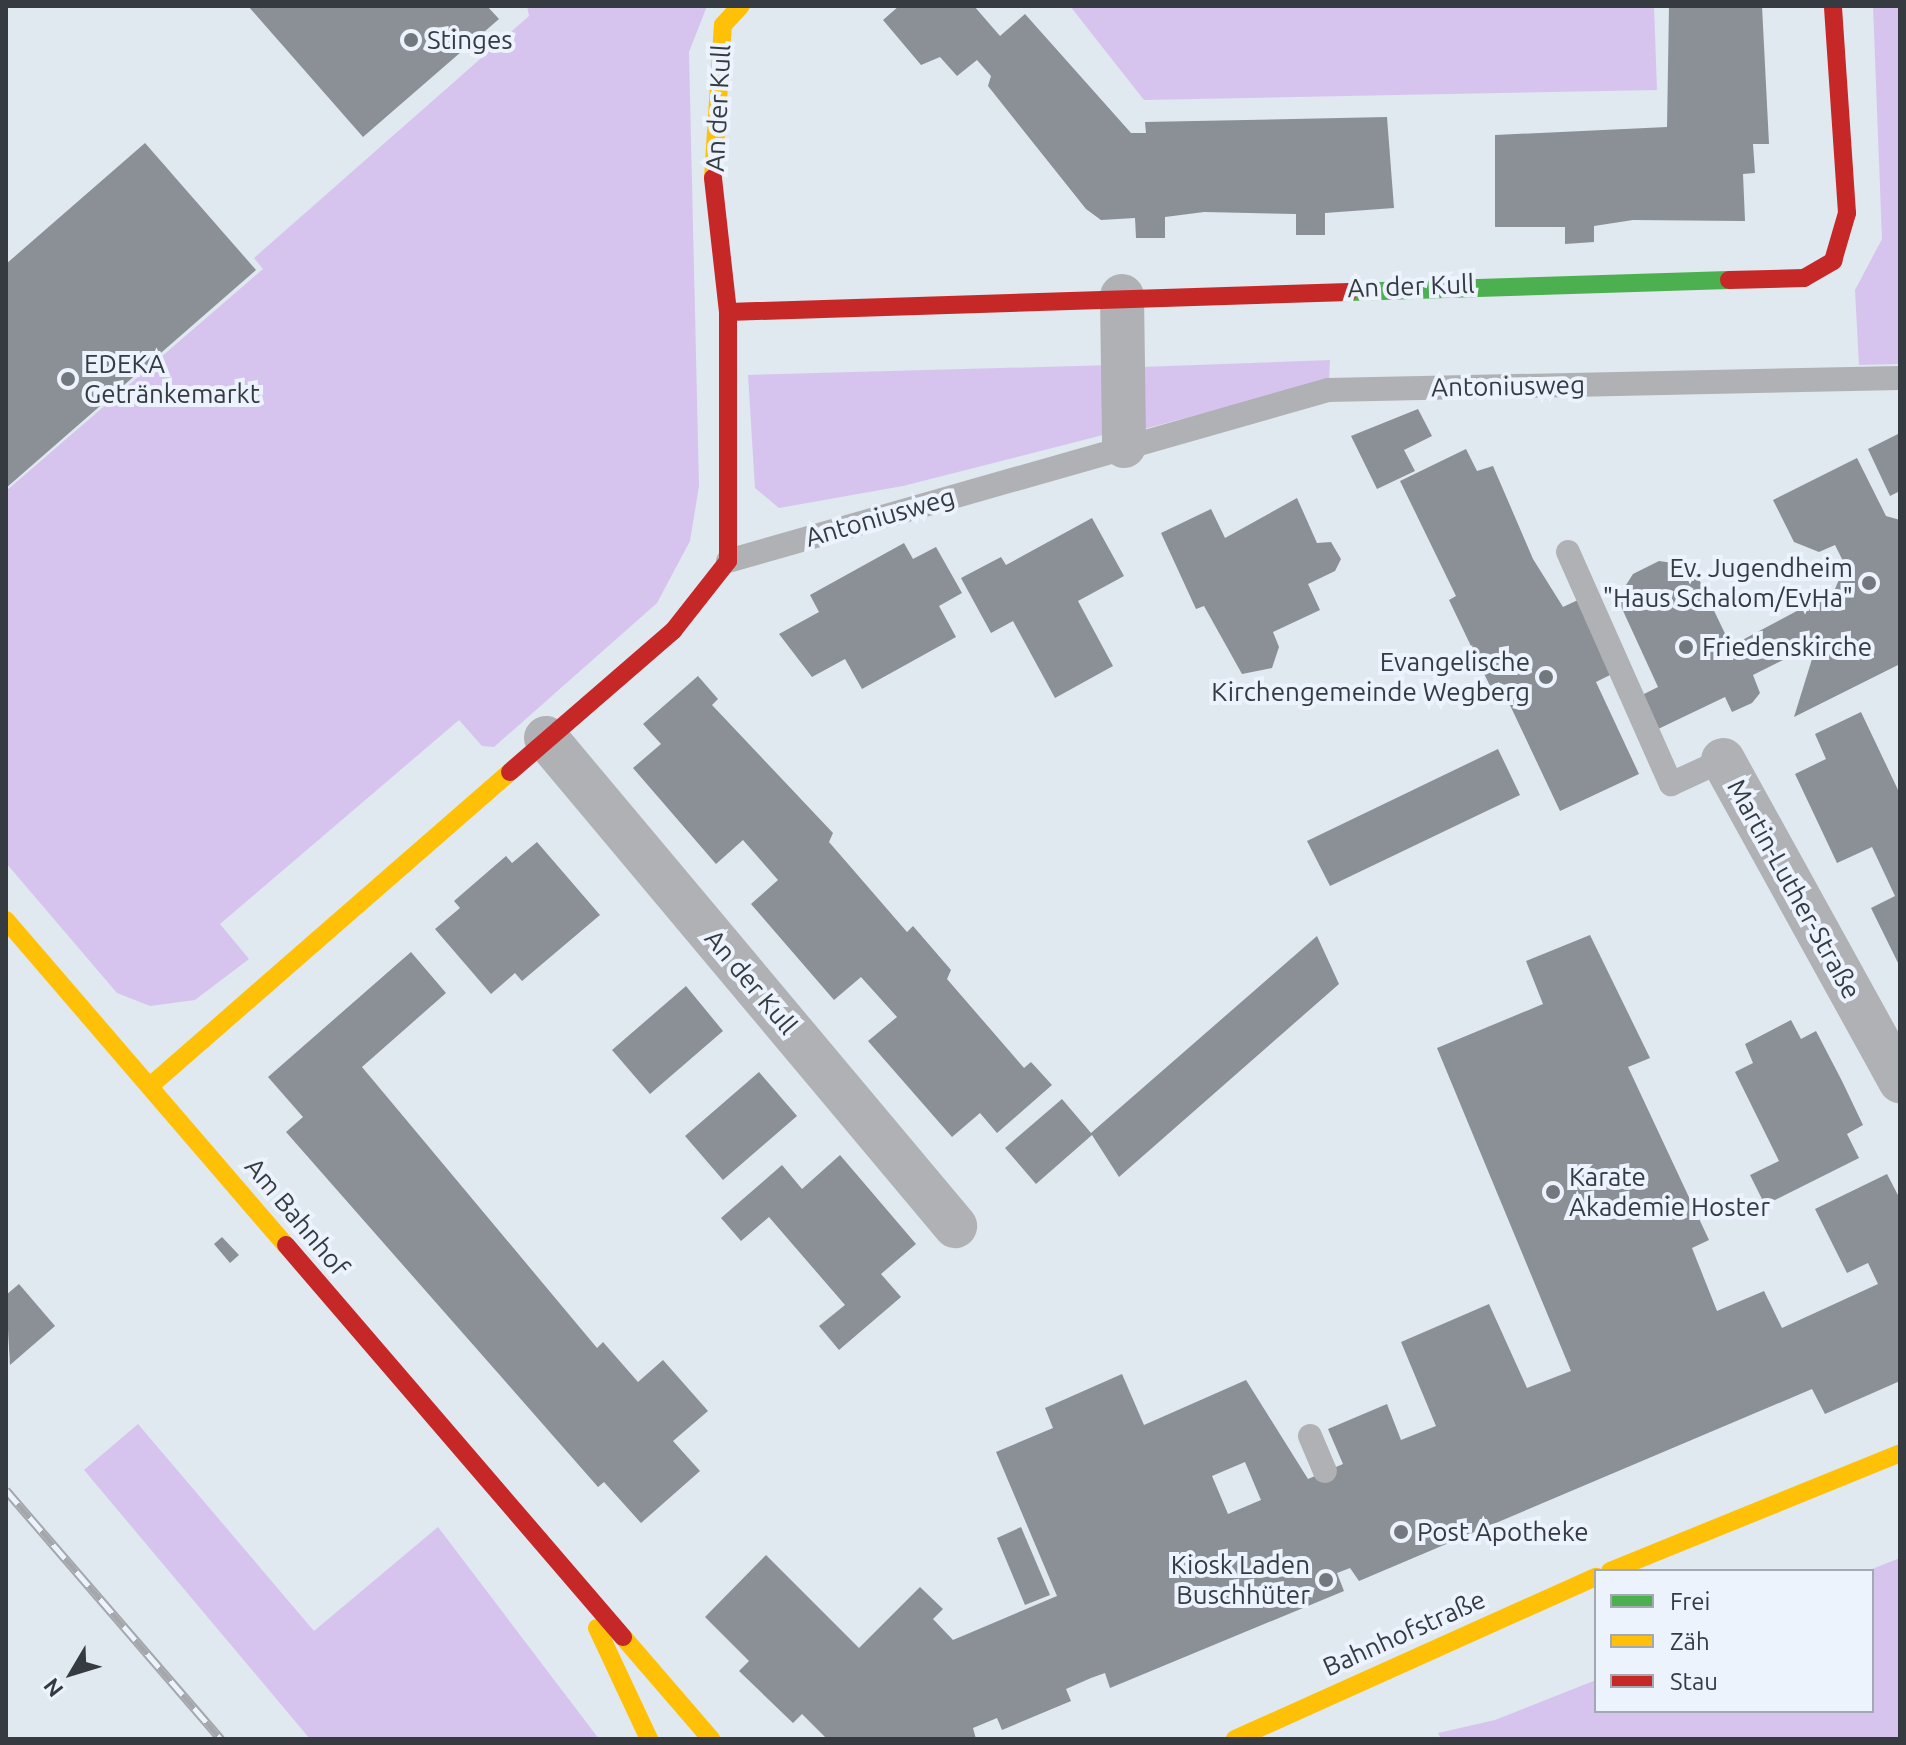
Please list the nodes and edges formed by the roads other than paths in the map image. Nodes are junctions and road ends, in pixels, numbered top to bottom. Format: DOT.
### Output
graph roads {
  1 [pos="741,6"];
  2 [pos="1833,6"];
  3 [pos="1122,296"];
  4 [pos="728,312"];
  5 [pos="1900,378"];
  6 [pos="1124,446"];
  7 [pos="1568,552"];
  8 [pos="728,561"];
  9 [pos="546,738"];
  10 [pos="1723,760"];
  11 [pos="6,920"];
  12 [pos="1900,1081"];
  13 [pos="150,1086"];
  14 [pos="955,1226"];
  15 [pos="1310,1436"];
  16 [pos="1900,1453"];
  17 [pos="1325,1471"];
  18 [pos="548,1548"];
  19 [pos="1615,1569"];
  20 [pos="1594,1578"];
  21 [pos="629,1637"];
  22 [pos="649,1739"];
  23 [pos="680,1739"];
  24 [pos="711,1739"];
  25 [pos="1235,1739"];
  1 -- 4 [label="street, An der Kull"];
  2 -- 3 [label="street, An der Kull"];
  3 -- 4 [label="street, An der Kull"];
  3 -- 6 [label="street"];
  4 -- 8 [label="street, An der Kull"];
  5 -- 6 [label="lane, Antoniusweg"];
  6 -- 8 [label="lane, Antoniusweg"];
  7 -- 10 [label="lane, Martin-Luther-Straße"];
  8 -- 9 [label="street"];
  9 -- 13 [label="street"];
  9 -- 14 [label="street, An der Kull"];
  10 -- 12 [label="street, Martin-Luther-Straße"];
  11 -- 13 [label="street, Am Bahnhof"];
  13 -- 18 [label="street, Am Bahnhof"];
  15 -- 17 [label="lane"];
  16 -- 19 [label="street"];
  18 -- 21 [label="street, Am Bahnhof"];
  18 -- 22 [label="street, Am Bahnhof"];
  20 -- 25 [label="street, Bahnhofstraße"];
  21 -- 23 [label="street, Am Bahnhof"];
  21 -- 24 [label="street, Am Bahnhof"];
}
